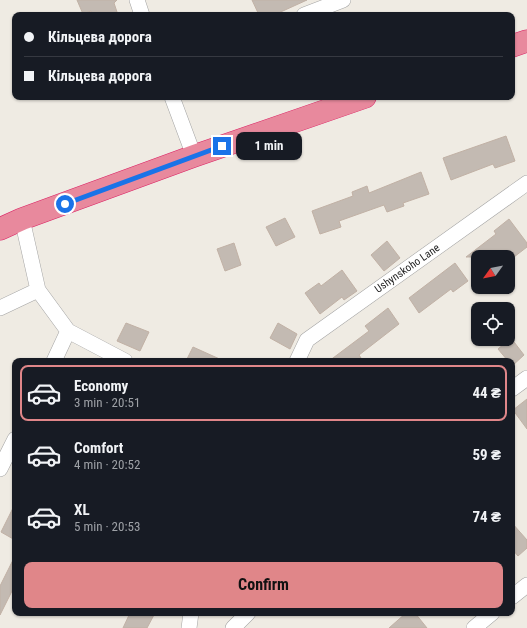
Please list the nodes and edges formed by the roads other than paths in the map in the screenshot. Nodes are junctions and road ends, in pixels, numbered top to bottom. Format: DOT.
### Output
graph roads {
  1 [pos="137,0"];
  2 [pos="343,0"];
  3 [pos="141,12"];
  4 [pos="312,12"];
  5 [pos="527,41"];
  6 [pos="515,45"];
  7 [pos="173,100"];
  8 [pos="355,100"];
  9 [pos="194,156"];
  10 [pos="527,183"];
  11 [pos="22,220"];
  12 [pos="0,229"];
  13 [pos="38,290"];
  14 [pos="0,308"];
  15 [pos="68,331"];
  16 [pos="55,358"];
  17 [pos="119,358"];
  18 [pos="298,358"];
  19 [pos="527,378"];
  20 [pos="515,387"];
  21 [pos="12,445"];
  22 [pos="0,469"];
  23 [pos="527,585"];
  24 [pos="515,595"];
  25 [pos="190,616"];
  26 [pos="245,616"];
  27 [pos="488,616"];
  28 [pos="188,628"];
  29 [pos="233,628"];
  30 [pos="474,628"];
  1 -- 3 [label="street"];
  2 -- 4 [label="street"];
  5 -- 6 [label="highway"];
  7 -- 9 [label="street"];
  8 -- 9 [label="highway"];
  9 -- 11 [label="highway"];
  10 -- 18 [label="street, Ushynskoho Lane"];
  11 -- 12 [label="highway"];
  11 -- 13 [label="street"];
  13 -- 14 [label="street"];
  13 -- 15 [label="street"];
  15 -- 16 [label="street"];
  15 -- 17 [label="street"];
  19 -- 20 [label="street"];
  21 -- 22 [label="street"];
  23 -- 24 [label="street"];
  25 -- 28 [label="street"];
  26 -- 29 [label="street"];
  27 -- 30 [label="street"];
}
